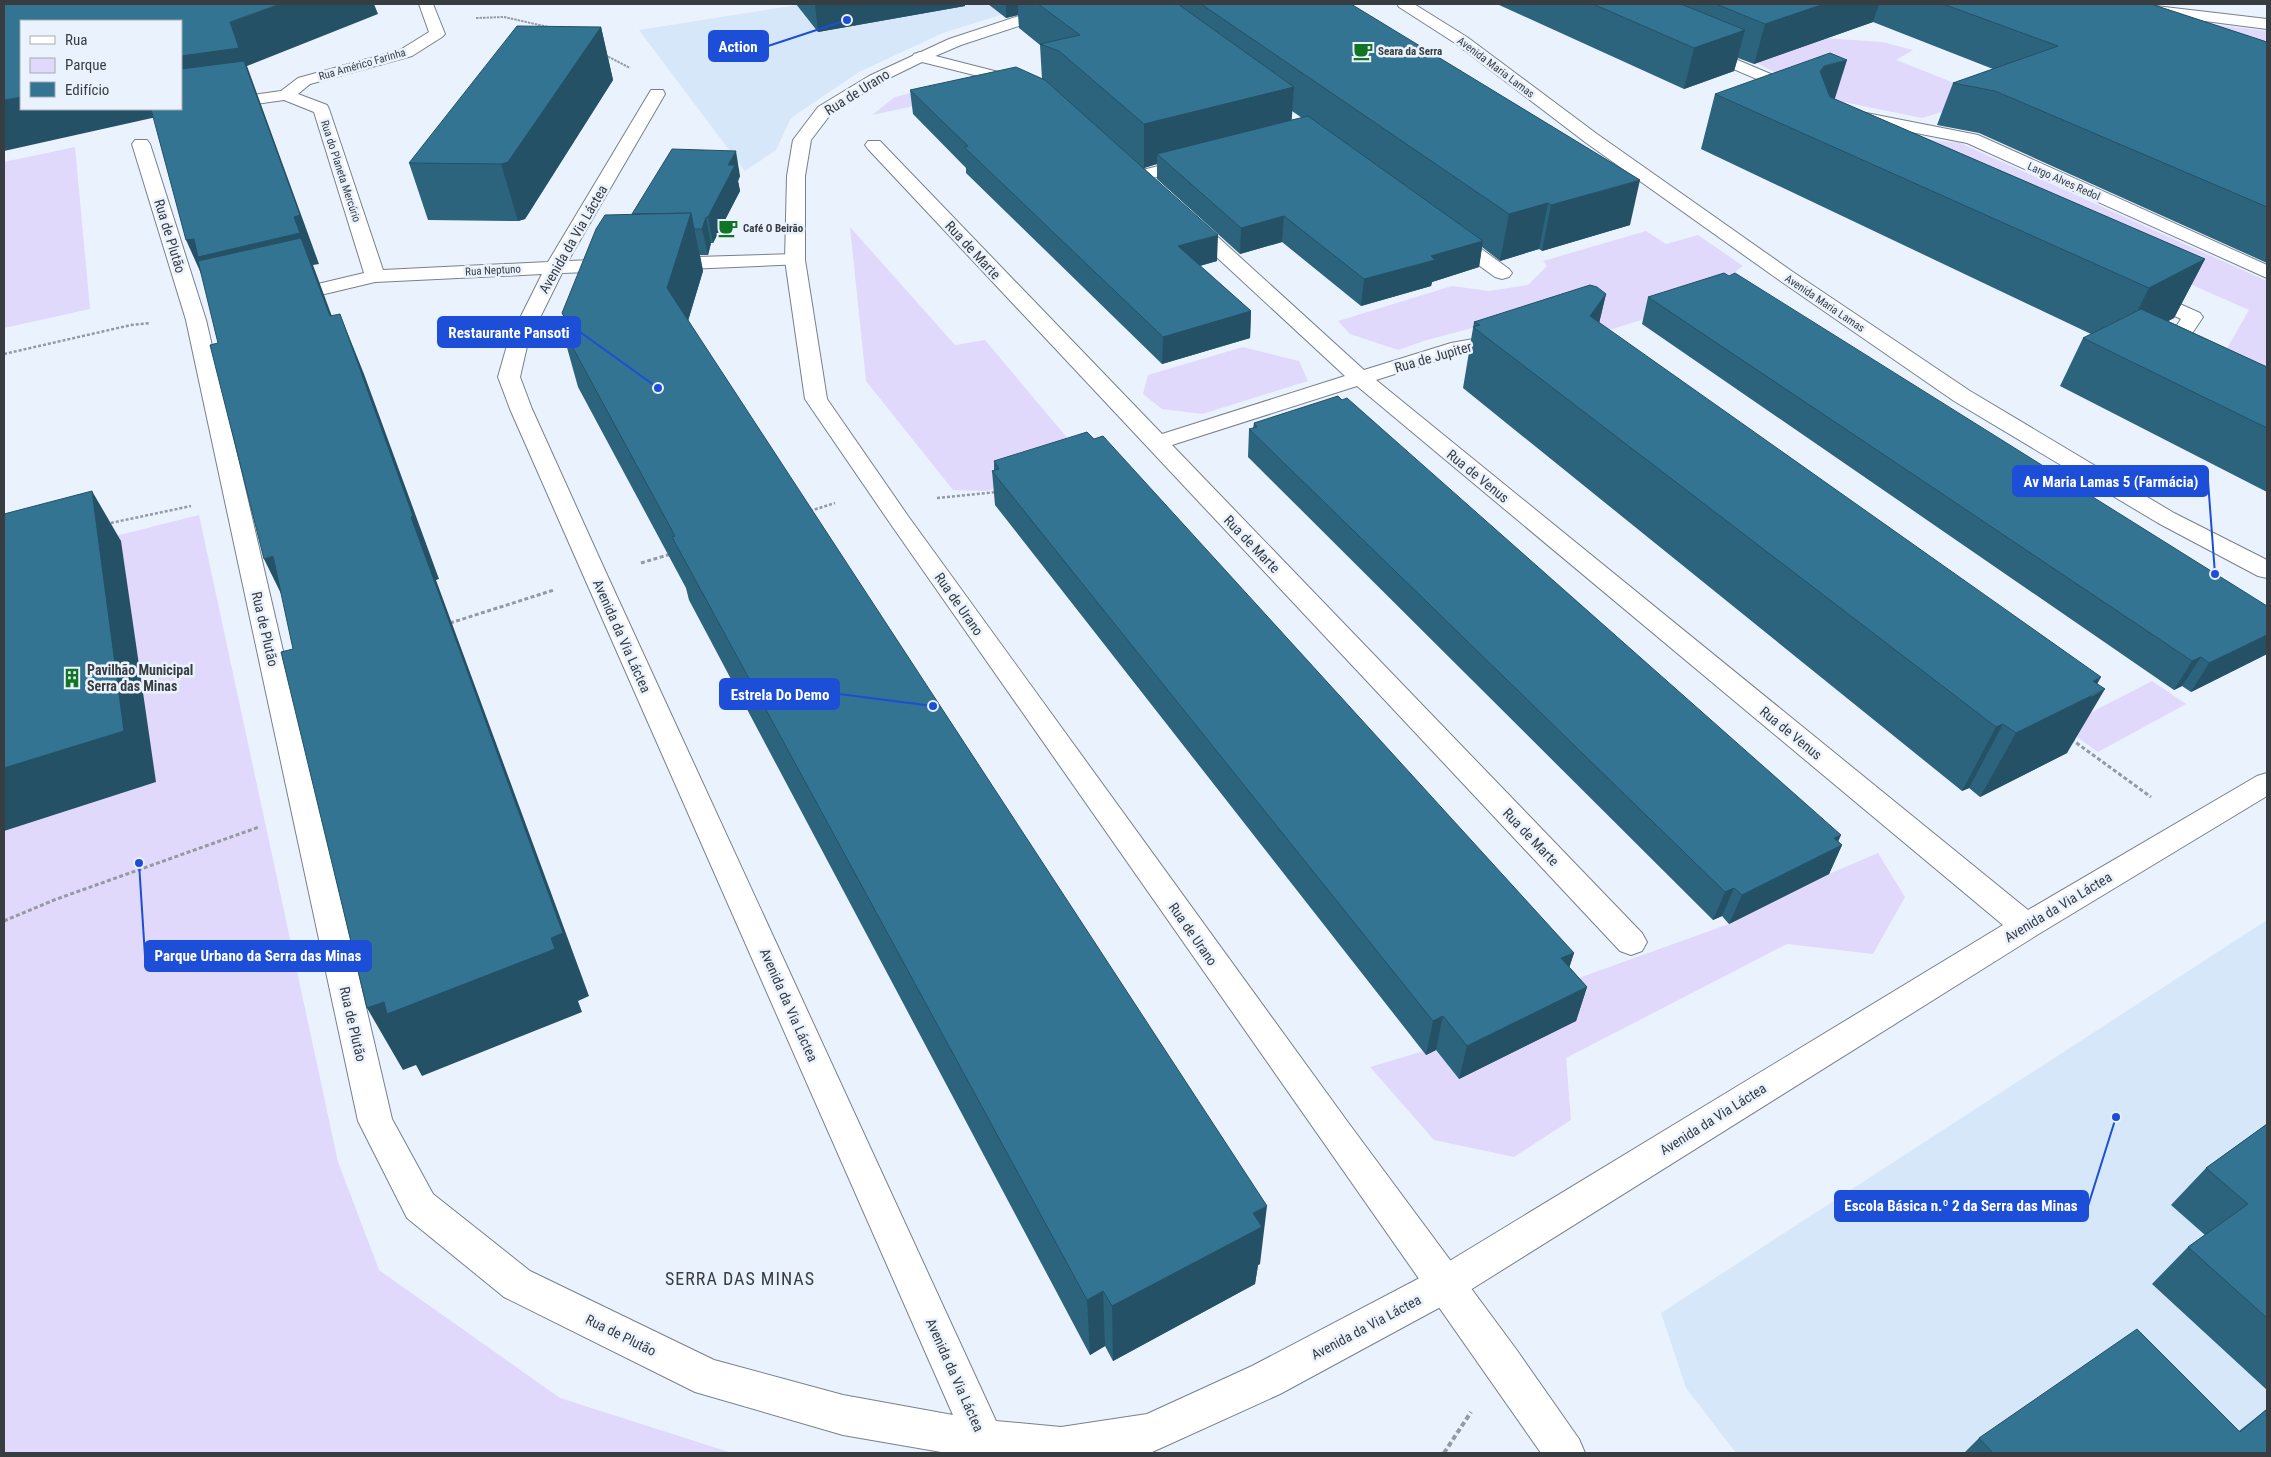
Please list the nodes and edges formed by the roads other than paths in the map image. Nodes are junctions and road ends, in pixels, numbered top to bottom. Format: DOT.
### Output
graph roads {
  1 [pos="426,4"];
  2 [pos="1091,4"];
  3 [pos="1404,4"];
  4 [pos="2104,4"];
  5 [pos="2124,5"];
  6 [pos="2267,24"];
  7 [pos="1688,44"];
  8 [pos="920,56"];
  9 [pos="657,94"];
  10 [pos="286,95"];
  11 [pos="1044,95"];
  12 [pos="1815,99"];
  13 [pos="168,110"];
  14 [pos="181,110"];
  15 [pos="182,110"];
  16 [pos="1833,114"];
  17 [pos="141,144"];
  18 [pos="874,144"];
  19 [pos="1205,159"];
  20 [pos="1438,226"];
  21 [pos="795,260"];
  22 [pos="555,266"];
  23 [pos="2267,272"];
  24 [pos="1502,273"];
  25 [pos="375,276"];
  26 [pos="2131,288"];
  27 [pos="271,301"];
  28 [pos="1528,335"];
  29 [pos="2182,369"];
  30 [pos="1361,379"];
  31 [pos="1156,443"];
  32 [pos="2267,570"];
  33 [pos="2267,783"];
  34 [pos="2026,926"];
  35 [pos="1631,942"];
  36 [pos="1446,1284"];
  37 [pos="984,1440"];
  38 [pos="1565,1453"];
  1 -- 10 [label="street, Rua Américo Farinha"];
  2 -- 8 [label="street, Rua de Urano"];
  3 -- 32 [label="street, Avenida Maria Lamas"];
  4 -- 5 [label="street"];
  5 -- 6 [label="street"];
  7 -- 12 [label="street"];
  8 -- 11 [label="street"];
  8 -- 21 [label="street, Rua de Urano"];
  9 -- 22 [label="street, Avenida da Via Láctea"];
  10 -- 15 [label="street, Rua do Planeta Mercúrio"];
  10 -- 25 [label="street, Rua do Planeta Mercúrio"];
  13 -- 14 [label="street, Rua do Planeta Mercúrio"];
  16 -- 23 [label="street, Largo Alves Redol"];
  17 -- 37 [label="street, Rua de Plutão"];
  18 -- 31 [label="street, Rua de Marte"];
  19 -- 30 [label="street, Rua de Venus"];
  20 -- 24 [label="street"];
  21 -- 22 [label="street, Rua Neptuno"];
  21 -- 36 [label="street, Rua de Urano"];
  22 -- 25 [label="street, Rua Neptuno"];
  22 -- 37 [label="street, Avenida da Via Láctea"];
  25 -- 27 [label="street, Rua Neptuno"];
  26 -- 29 [label="street"];
  28 -- 30 [label="street, Rua de Jupiter"];
  30 -- 31 [label="street, Rua de Jupiter"];
  30 -- 34 [label="street, Rua de Venus"];
  31 -- 35 [label="street, Rua de Marte"];
  33 -- 34 [label="street, Avenida da Via Láctea"];
  34 -- 36 [label="street, Avenida da Via Láctea"];
  36 -- 37 [label="street, Avenida da Via Láctea"];
  36 -- 38 [label="street, Rua de Urano"];
}
